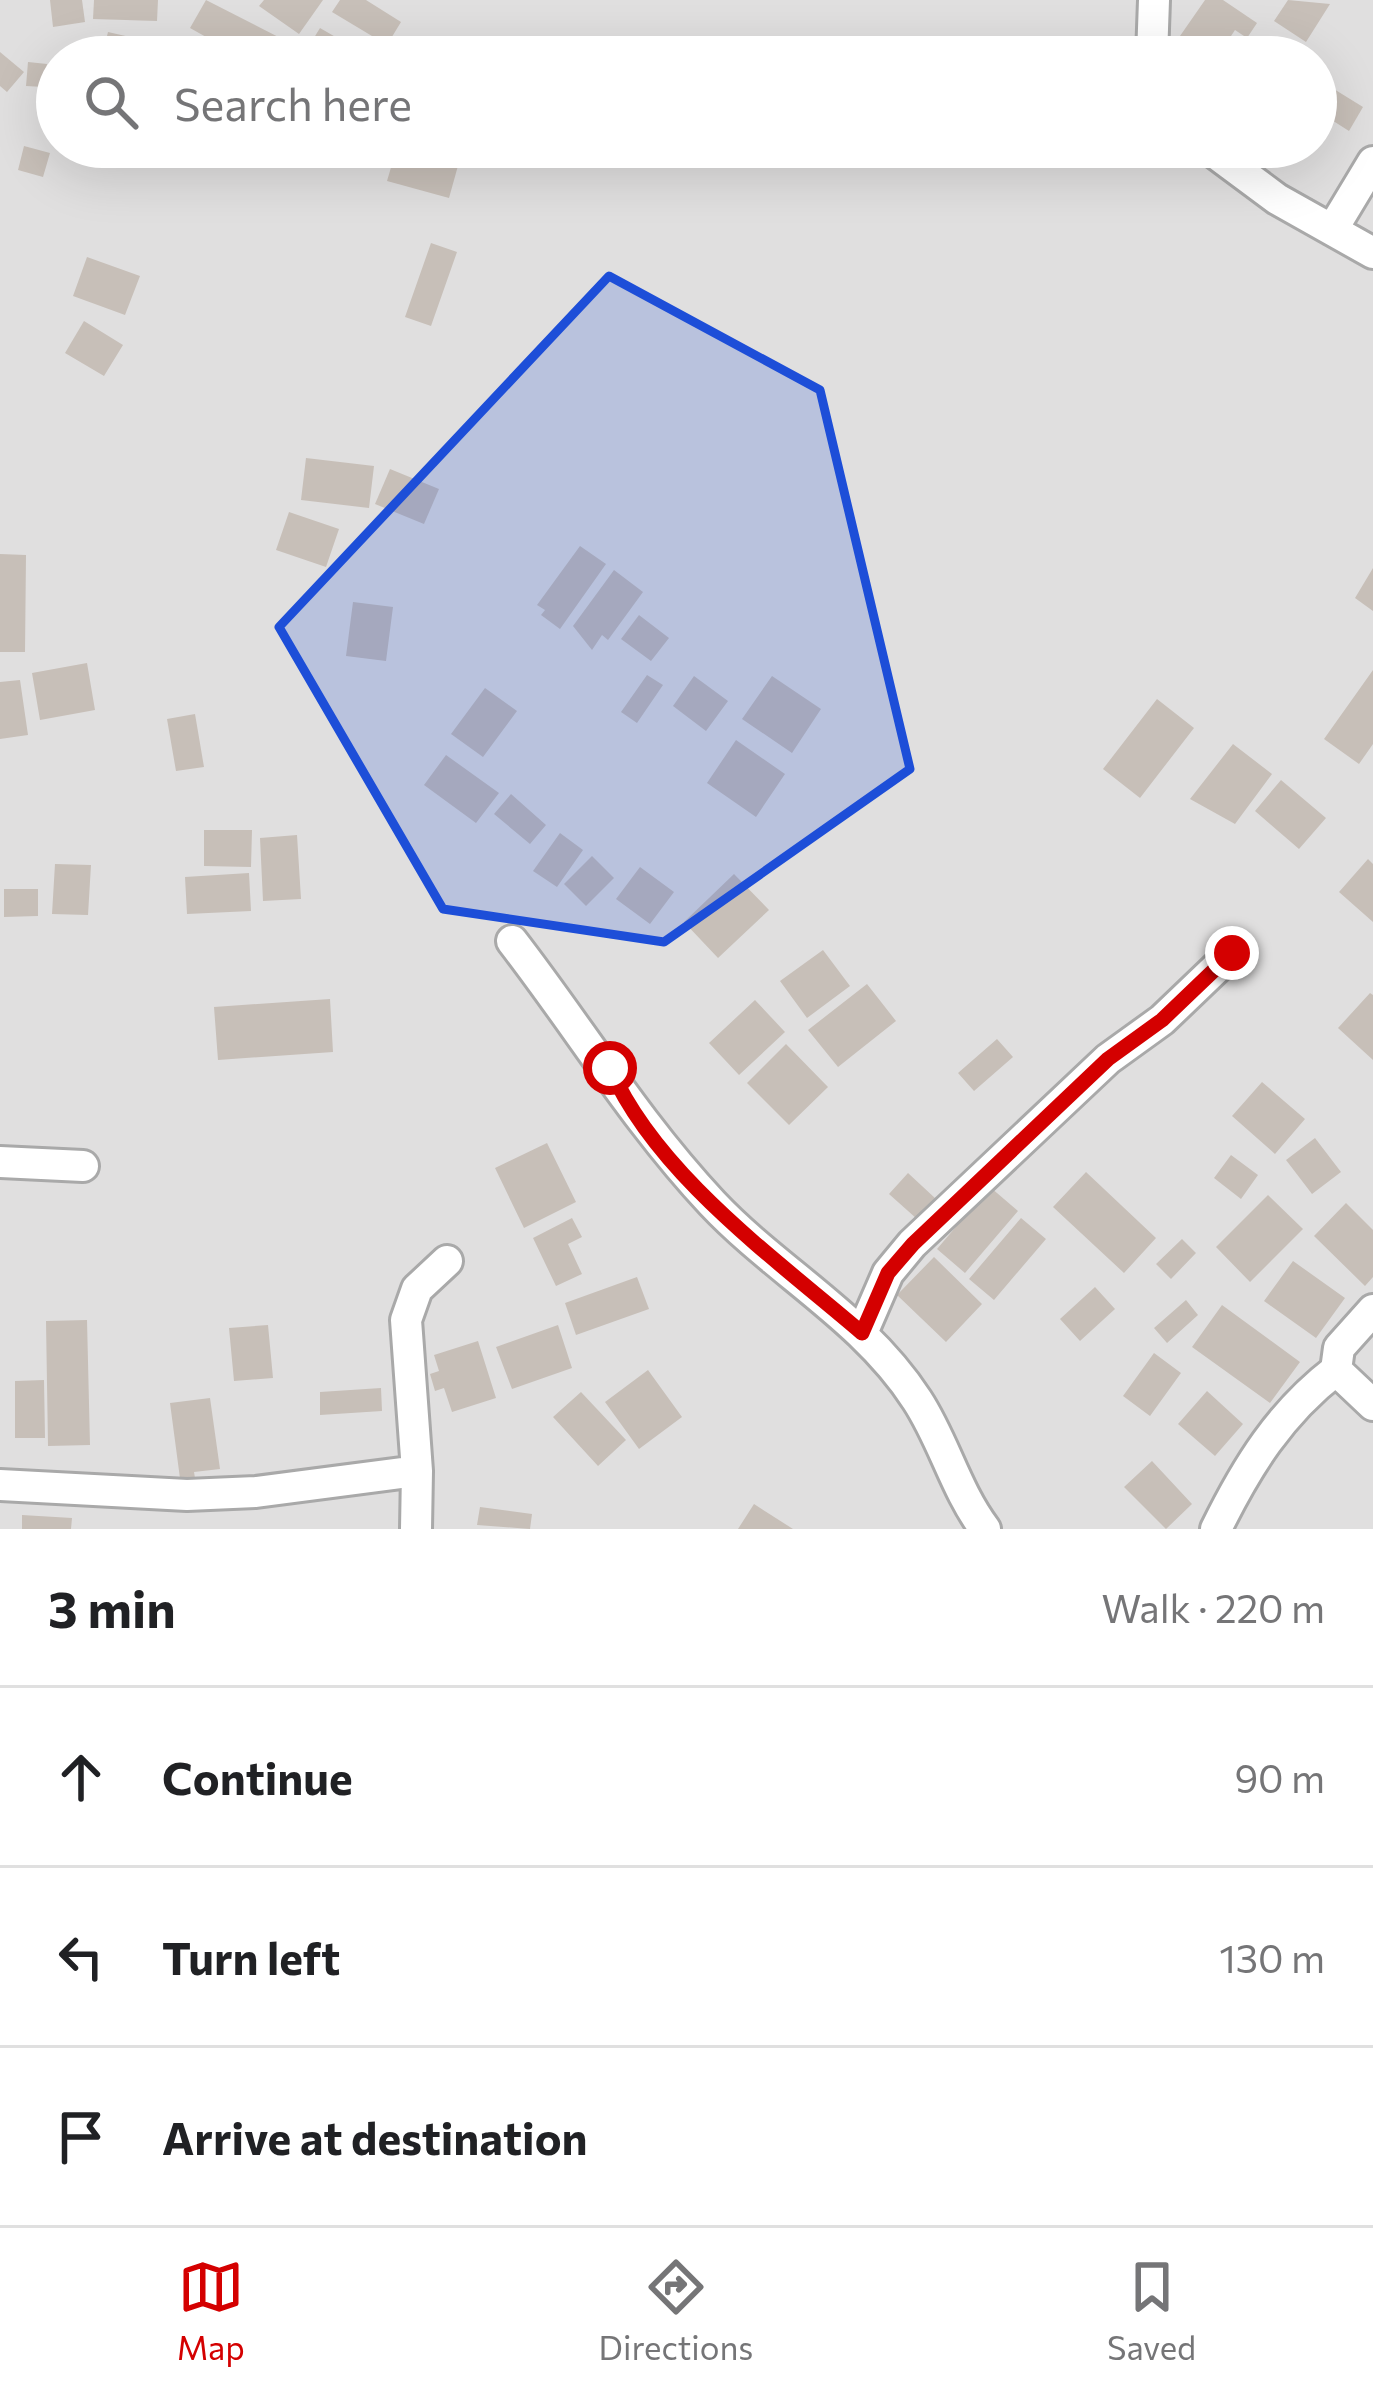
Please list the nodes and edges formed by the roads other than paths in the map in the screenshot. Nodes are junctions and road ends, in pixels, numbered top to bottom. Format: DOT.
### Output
graph roads {
  1 [pos="1154,0"];
  2 [pos="1153,36"];
  3 [pos="1373,162"];
  4 [pos="1234,168"];
  5 [pos="1332,230"];
  6 [pos="1373,253"];
  7 [pos="512,941"];
  8 [pos="1232,953"];
  9 [pos="0,1162"];
  10 [pos="83,1166"];
  11 [pos="447,1261"];
  12 [pos="1373,1310"];
  13 [pos="862,1333"];
  14 [pos="1336,1370"];
  15 [pos="1373,1405"];
  16 [pos="417,1471"];
  17 [pos="0,1485"];
  18 [pos="416,1529"];
  19 [pos="985,1529"];
  20 [pos="1216,1529"];
  1 -- 2 [label="street"];
  3 -- 5 [label="street"];
  4 -- 5 [label="street"];
  5 -- 6 [label="street"];
  7 -- 13 [label="street"];
  8 -- 13 [label="street"];
  9 -- 10 [label="street"];
  11 -- 16 [label="street"];
  12 -- 14 [label="street"];
  13 -- 19 [label="street"];
  14 -- 15 [label="street"];
  14 -- 20 [label="street"];
  16 -- 17 [label="street"];
  16 -- 18 [label="street"];
}
